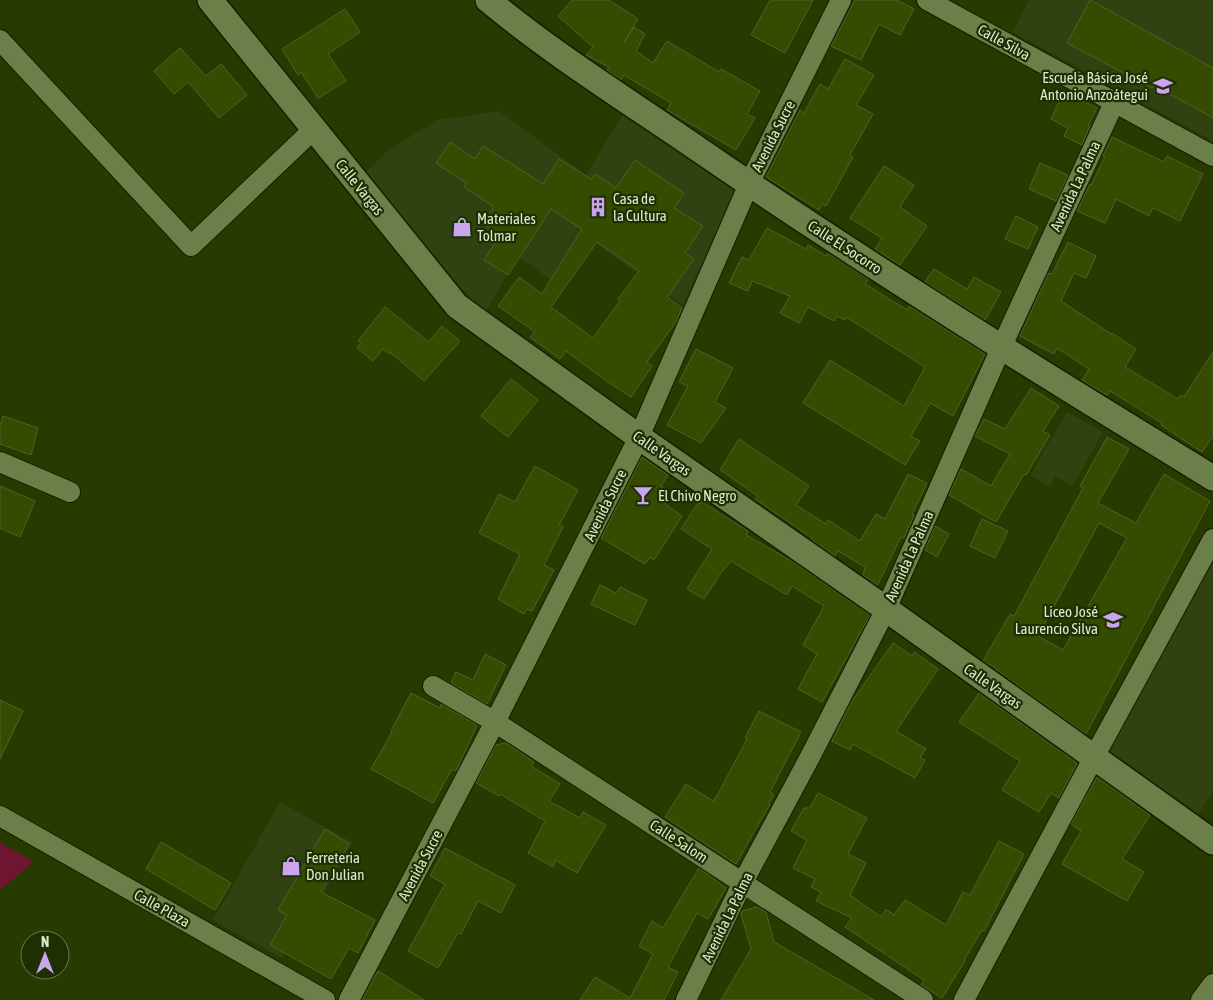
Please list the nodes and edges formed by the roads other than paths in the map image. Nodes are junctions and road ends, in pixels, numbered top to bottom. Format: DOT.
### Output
graph roads {
  1 [pos="210,0"];
  2 [pos="488,0"];
  3 [pos="841,0"];
  4 [pos="927,0"];
  5 [pos="0,40"];
  6 [pos="1114,102"];
  7 [pos="314,130"];
  8 [pos="1213,156"];
  9 [pos="749,184"];
  10 [pos="1001,348"];
  11 [pos="639,437"];
  12 [pos="0,462"];
  13 [pos="1213,478"];
  14 [pos="70,492"];
  15 [pos="1213,539"];
  16 [pos="886,609"];
  17 [pos="433,686"];
  18 [pos="495,722"];
  19 [pos="1094,757"];
  20 [pos="0,816"];
  21 [pos="1213,842"];
  22 [pos="743,882"];
  23 [pos="1213,984"];
  24 [pos="325,1000"];
  25 [pos="350,1000"];
  26 [pos="686,1000"];
  27 [pos="923,1000"];
  28 [pos="964,1000"];
  29 [pos="1201,1000"];
  1 -- 7 [label="street, Calle Vargas"];
  2 -- 9 [label="street, Calle El Socorro"];
  3 -- 9 [label="street, Avenida Sucre"];
  4 -- 6 [label="street, Calle Silva"];
  5 -- 7 [label="street"];
  6 -- 8 [label="street, Calle Silva"];
  6 -- 10 [label="street, Avenida La Palma"];
  7 -- 11 [label="street, Calle Vargas"];
  9 -- 10 [label="street, Calle El Socorro"];
  9 -- 11 [label="street, Avenida Sucre"];
  10 -- 13 [label="street, Calle El Socorro"];
  10 -- 16 [label="street, Avenida La Palma"];
  11 -- 16 [label="street, Calle Vargas"];
  11 -- 18 [label="street, Avenida Sucre"];
  12 -- 14 [label="street"];
  15 -- 19 [label="street"];
  16 -- 19 [label="street, Calle Vargas"];
  16 -- 22 [label="street, Avenida La Palma"];
  17 -- 18 [label="street, Calle Salom"];
  18 -- 22 [label="street, Calle Salom"];
  18 -- 25 [label="street, Avenida Sucre"];
  19 -- 21 [label="street, Calle Vargas"];
  19 -- 28 [label="street"];
  20 -- 24 [label="street, Calle Plaza"];
  22 -- 26 [label="street, Avenida La Palma"];
  22 -- 27 [label="street, Calle Salom"];
  23 -- 29 [label="street"];
}
